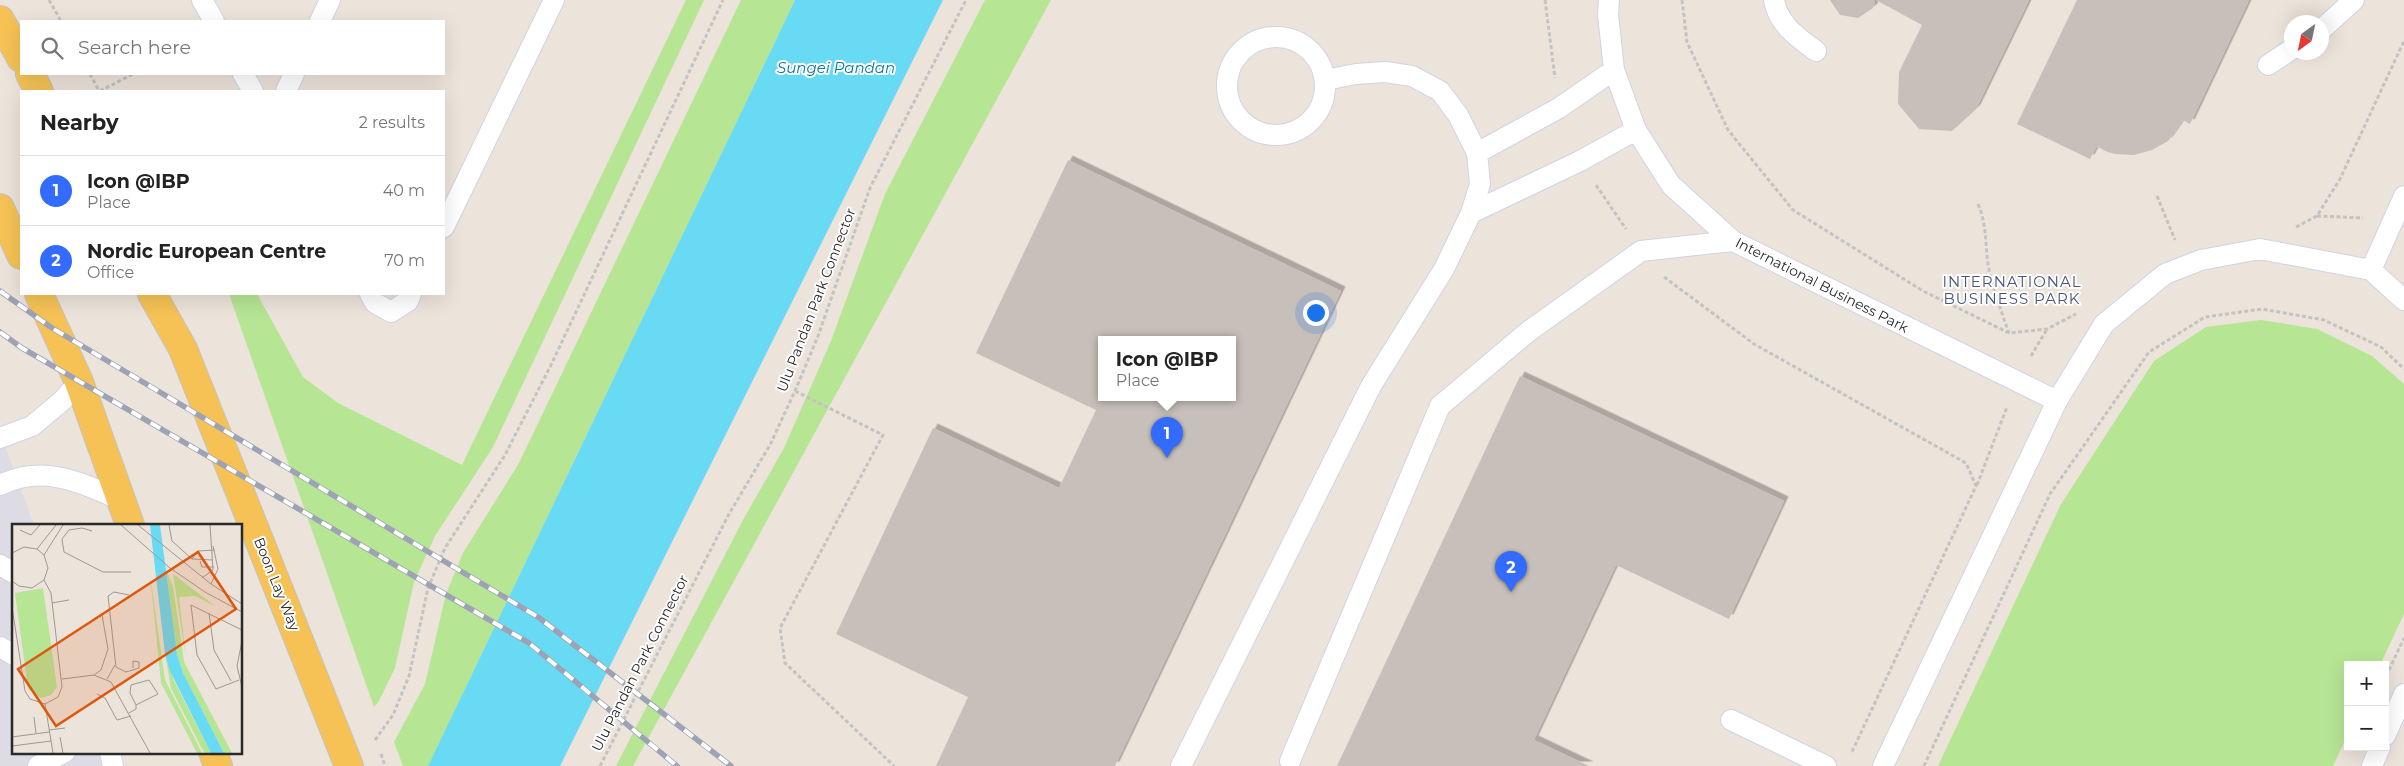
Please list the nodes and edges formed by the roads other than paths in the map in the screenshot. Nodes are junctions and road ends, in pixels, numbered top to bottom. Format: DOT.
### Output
graph roads {
  1 [pos="202,0"];
  2 [pos="330,0"];
  3 [pos="554,0"];
  4 [pos="1608,0"];
  5 [pos="1774,0"];
  6 [pos="2354,0"];
  7 [pos="0,20"];
  8 [pos="213,20"];
  9 [pos="320,20"];
  10 [pos="2329,23"];
  11 [pos="1816,51"];
  12 [pos="2284,54"];
  13 [pos="20,56"];
  14 [pos="2268,65"];
  15 [pos="1614,70"];
  16 [pos="31,75"];
  17 [pos="244,75"];
  18 [pos="294,75"];
  19 [pos="1325,80"];
  20 [pos="38,90"];
  21 [pos="252,90"];
  22 [pos="286,90"];
  23 [pos="1636,130"];
  24 [pos="1477,153"];
  25 [pos="2404,196"];
  26 [pos="0,208"];
  27 [pos="1470,213"];
  28 [pos="445,225"];
  29 [pos="1733,241"];
  30 [pos="20,253"];
  31 [pos="2371,270"];
  32 [pos="39,295"];
  33 [pos="153,295"];
  34 [pos="371,295"];
  35 [pos="411,295"];
  36 [pos="2404,300"];
  37 [pos="79,382"];
  38 [pos="2056,401"];
  39 [pos="0,438"];
  40 [pos="0,485"];
  41 [pos="126,512"];
  42 [pos="0,565"];
  43 [pos="12,571"];
  44 [pos="0,647"];
  45 [pos="12,654"];
  46 [pos="2404,694"];
  47 [pos="1731,720"];
  48 [pos="2389,727"];
  49 [pos="2378,751"];
  50 [pos="61,754"];
  51 [pos="214,754"];
  52 [pos="1290,761"];
  53 [pos="38,766"];
  54 [pos="218,766"];
  55 [pos="349,766"];
  56 [pos="1181,766"];
  57 [pos="1826,766"];
  58 [pos="1883,766"];
  59 [pos="2372,766"];
  1 -- 8 [label="lane"];
  2 -- 9 [label="lane"];
  3 -- 28 [label="lane"];
  4 -- 15 [label="lane, International Business Park"];
  5 -- 11 [label="lane"];
  6 -- 10 [label="lane"];
  7 -- 13 [label="main road"];
  12 -- 14 [label="lane"];
  15 -- 23 [label="lane, International Business Park"];
  15 -- 24 [label="lane"];
  16 -- 20 [label="main road"];
  17 -- 21 [label="lane"];
  18 -- 22 [label="lane"];
  19 -- 19 [label="lane"];
  19 -- 24 [label="lane"];
  23 -- 27 [label="lane"];
  23 -- 29 [label="lane, International Business Park"];
  24 -- 27 [label="lane"];
  25 -- 31 [label="lane"];
  26 -- 30 [label="main road"];
  27 -- 56 [label="lane"];
  29 -- 38 [label="lane, International Business Park"];
  29 -- 52 [label="lane"];
  31 -- 36 [label="lane"];
  31 -- 38 [label="lane"];
  32 -- 37 [label="main road"];
  33 -- 55 [label="main road, Boon Lay Way"];
  34 -- 35 [label="lane"];
  37 -- 39 [label="lane"];
  37 -- 41 [label="main road"];
  38 -- 58 [label="lane"];
  40 -- 41 [label="lane"];
  42 -- 43 [label="lane"];
  44 -- 45 [label="lane"];
  46 -- 48 [label="lane"];
  47 -- 57 [label="lane"];
  49 -- 59 [label="lane"];
  50 -- 53 [label="lane"];
  51 -- 54 [label="main road"];
}
